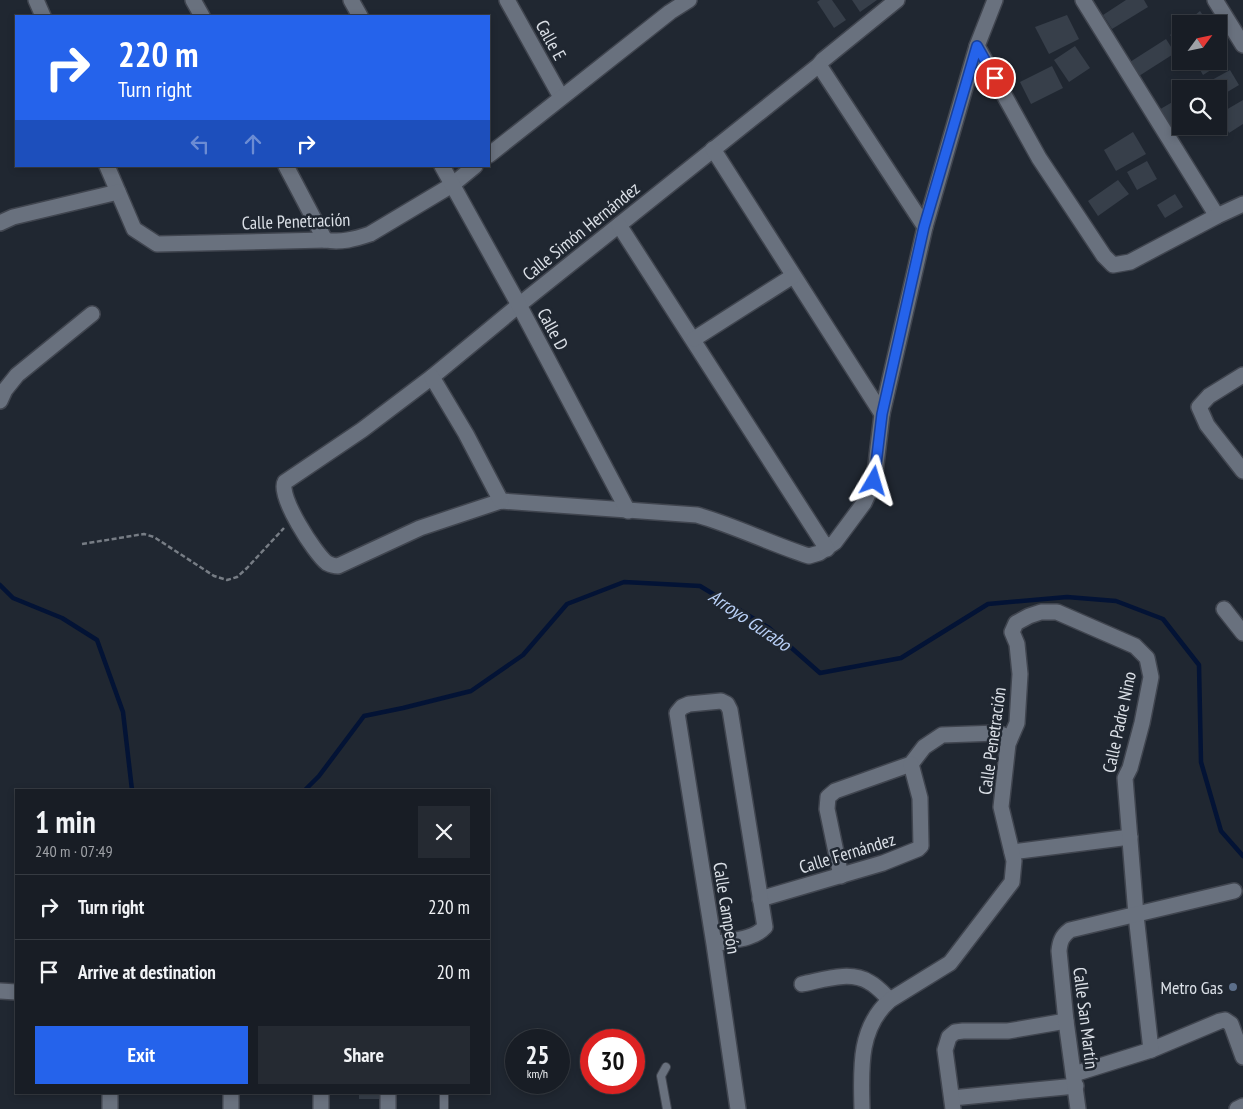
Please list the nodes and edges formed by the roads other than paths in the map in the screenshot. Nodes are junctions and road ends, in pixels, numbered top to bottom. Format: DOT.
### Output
graph roads {
  1 [pos="34,0"];
  2 [pos="193,0"];
  3 [pos="351,0"];
  4 [pos="507,0"];
  5 [pos="689,0"];
  6 [pos="897,0"];
  7 [pos="995,0"];
  8 [pos="1083,0"];
  9 [pos="1215,0"];
  10 [pos="666,6"];
  11 [pos="42,15"];
  12 [pos="201,15"];
  13 [pos="359,15"];
  14 [pos="1243,45"];
  15 [pos="977,46"];
  16 [pos="820,65"];
  17 [pos="561,97"];
  18 [pos="713,149"];
  19 [pos="490,154"];
  20 [pos="107,167"];
  21 [pos="287,167"];
  22 [pos="443,167"];
  23 [pos="474,167"];
  24 [pos="452,185"];
  25 [pos="118,192"];
  26 [pos="1243,204"];
  27 [pos="1216,216"];
  28 [pos="0,223"];
  29 [pos="619,225"];
  30 [pos="924,227"];
  31 [pos="325,240"];
  32 [pos="793,276"];
  33 [pos="519,305"];
  34 [pos="92,314"];
  35 [pos="694,339"];
  36 [pos="1243,375"];
  37 [pos="432,377"];
  38 [pos="0,401"];
  39 [pos="882,414"];
  40 [pos="1243,471"];
  41 [pos="501,501"];
  42 [pos="628,511"];
  43 [pos="827,549"];
  44 [pos="1224,609"];
  45 [pos="1243,632"];
  46 [pos="1017,644"];
  47 [pos="1010,738"];
  48 [pos="911,764"];
  49 [pos="1130,837"];
  50 [pos="1012,852"];
  51 [pos="841,876"];
  52 [pos="1234,890"];
  53 [pos="760,899"];
  54 [pos="1136,915"];
  55 [pos="714,944"];
  56 [pos="802,984"];
  57 [pos="0,991"];
  58 [pos="15,992"];
  59 [pos="890,1000"];
  60 [pos="1066,1021"];
  61 [pos="1151,1050"];
  62 [pos="1243,1057"];
  63 [pos="666,1067"];
  64 [pos="1075,1080"];
  65 [pos="110,1094"];
  66 [pos="231,1094"];
  67 [pos="321,1094"];
  68 [pos="388,1094"];
  69 [pos="444,1094"];
  70 [pos="952,1104"];
  71 [pos="1243,1106"];
  72 [pos="110,1109"];
  73 [pos="231,1109"];
  74 [pos="321,1109"];
  75 [pos="388,1109"];
  76 [pos="444,1109"];
  77 [pos="667,1109"];
  78 [pos="738,1109"];
  79 [pos="862,1109"];
  80 [pos="1078,1109"];
  81 [pos="1237,1109"];
  1 -- 11 [label="street"];
  2 -- 12 [label="street"];
  3 -- 13 [label="street"];
  4 -- 17 [label="street, Calle E"];
  5 -- 10 [label="street"];
  6 -- 16 [label="street, Calle Simón Hernández"];
  7 -- 15 [label="street"];
  8 -- 27 [label="street"];
  9 -- 14 [label="street"];
  10 -- 17 [label="street"];
  15 -- 27 [label="street"];
  15 -- 30 [label="street"];
  16 -- 18 [label="street, Calle Simón Hernández"];
  16 -- 30 [label="street"];
  17 -- 19 [label="street"];
  18 -- 29 [label="street, Calle Simón Hernández"];
  18 -- 32 [label="street"];
  20 -- 25 [label="street"];
  21 -- 31 [label="street"];
  22 -- 24 [label="street, Calle D"];
  23 -- 24 [label="street, Calle Penetración"];
  24 -- 31 [label="street, Calle Penetración"];
  24 -- 33 [label="street, Calle D"];
  25 -- 28 [label="street"];
  25 -- 31 [label="street, Calle Penetración"];
  26 -- 27 [label="street"];
  29 -- 33 [label="street, Calle Simón Hernández"];
  29 -- 35 [label="street"];
  30 -- 39 [label="street"];
  32 -- 35 [label="street"];
  32 -- 39 [label="street"];
  33 -- 37 [label="street, Calle Simón Hernández"];
  33 -- 42 [label="street, Calle D"];
  34 -- 38 [label="street"];
  35 -- 43 [label="street"];
  36 -- 40 [label="street"];
  37 -- 41 [label="street"];
  37 -- 41 [label="street, Calle Simón Hernández"];
  39 -- 43 [label="street"];
  41 -- 42 [label="street"];
  42 -- 43 [label="street"];
  44 -- 45 [label="street"];
  46 -- 47 [label="street, Calle Penetración"];
  46 -- 49 [label="street, Calle Padre Nino"];
  47 -- 48 [label="street"];
  47 -- 50 [label="street, Calle Penetración"];
  48 -- 51 [label="street, Calle Fernández"];
  48 -- 51 [label="street"];
  49 -- 50 [label="street"];
  49 -- 54 [label="street, Calle Padre Nino"];
  50 -- 59 [label="street, Calle Penetración"];
  51 -- 53 [label="street, Calle Fernández"];
  52 -- 54 [label="street"];
  53 -- 55 [label="street"];
  53 -- 55 [label="street, Calle Campeón"];
  54 -- 60 [label="street, Calle San Martín"];
  54 -- 61 [label="street, Calle Padre Nino"];
  55 -- 78 [label="street, Calle Campeón"];
  56 -- 59 [label="street"];
  57 -- 58 [label="street"];
  59 -- 79 [label="street, Calle Penetración"];
  60 -- 64 [label="street, Calle San Martín"];
  60 -- 70 [label="street"];
  61 -- 62 [label="street"];
  61 -- 64 [label="street"];
  63 -- 77 [label="lane"];
  64 -- 70 [label="street"];
  64 -- 80 [label="street, Calle San Martín"];
  65 -- 72 [label="street"];
  66 -- 73 [label="street"];
  67 -- 74 [label="street"];
  68 -- 75 [label="street"];
  69 -- 76 [label="lane"];
  71 -- 81 [label="street"];
}
